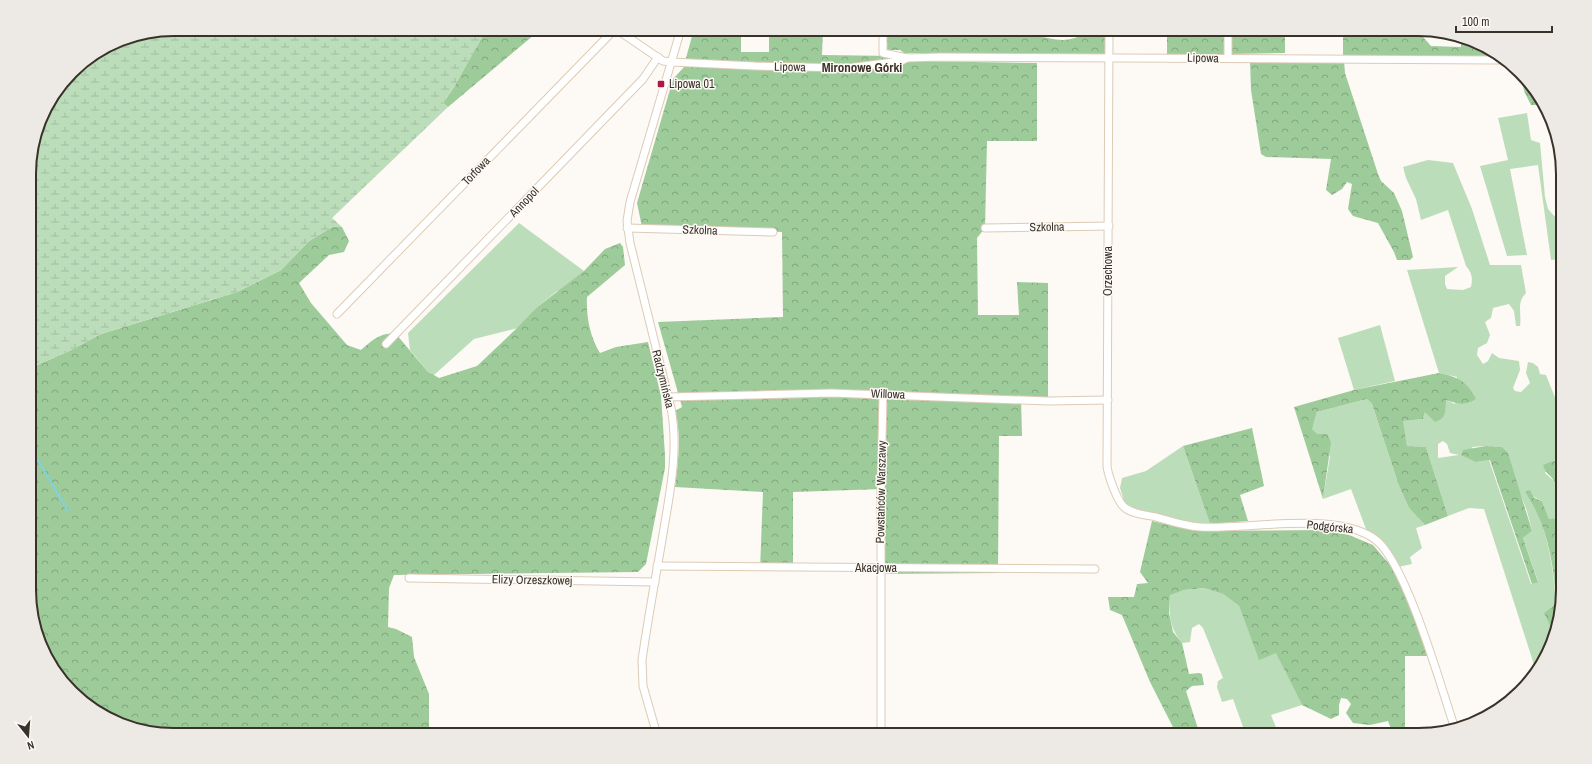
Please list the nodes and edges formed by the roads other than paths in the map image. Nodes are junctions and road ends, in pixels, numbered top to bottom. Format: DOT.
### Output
graph roads {
  1 [pos="609,36"];
  2 [pos="626,36"];
  3 [pos="679,36"];
  4 [pos="883,36"];
  5 [pos="1109,36"];
  6 [pos="1228,36"];
  7 [pos="658,57"];
  8 [pos="1109,57"];
  9 [pos="907,58"];
  10 [pos="1228,58"];
  11 [pos="1494,60"];
  12 [pos="672,62"];
  13 [pos="1109,226"];
  14 [pos="627,228"];
  15 [pos="985,228"];
  16 [pos="773,232"];
  17 [pos="338,314"];
  18 [pos="386,344"];
  19 [pos="883,394"];
  20 [pos="668,397"];
  21 [pos="1108,400"];
  22 [pos="1126,508"];
  23 [pos="657,566"];
  24 [pos="881,568"];
  25 [pos="1095,569"];
  26 [pos="409,578"];
  27 [pos="655,582"];
  28 [pos="1453,723"];
  29 [pos="655,728"];
  30 [pos="881,728"];
  1 -- 17 [label="street, Torfowa"];
  2 -- 7 [label="street, Lipowa"];
  3 -- 12 [label="street, Radzymińska"];
  4 -- 9 [label="street, Lipowa"];
  5 -- 8 [label="street, Orzechowa"];
  6 -- 10 [label="street"];
  7 -- 12 [label="street, Lipowa"];
  7 -- 18 [label="street, Annopol"];
  8 -- 9 [label="street, Lipowa"];
  8 -- 10 [label="street, Lipowa"];
  8 -- 13 [label="street, Orzechowa"];
  9 -- 12 [label="street, Lipowa"];
  10 -- 11 [label="street, Lipowa"];
  12 -- 14 [label="street, Radzymińska"];
  13 -- 15 [label="street, Szkolna"];
  13 -- 21 [label="street, Orzechowa"];
  14 -- 16 [label="street, Szkolna"];
  14 -- 20 [label="street, Radzymińska"];
  19 -- 20 [label="street, Willowa"];
  19 -- 21 [label="street, Willowa"];
  19 -- 24 [label="street, Powstańców Warszawy"];
  20 -- 23 [label="street, Radzymińska"];
  21 -- 22 [label="street, Orzechowa"];
  22 -- 28 [label="street, Podgórska"];
  23 -- 24 [label="street, Akacjowa"];
  23 -- 27 [label="street, Radzymińska"];
  24 -- 25 [label="street, Akacjowa"];
  24 -- 30 [label="street, Powstańców Warszawy"];
  26 -- 27 [label="street, Elizy Orzeszkowej"];
  27 -- 29 [label="street, Radzymińska"];
}
